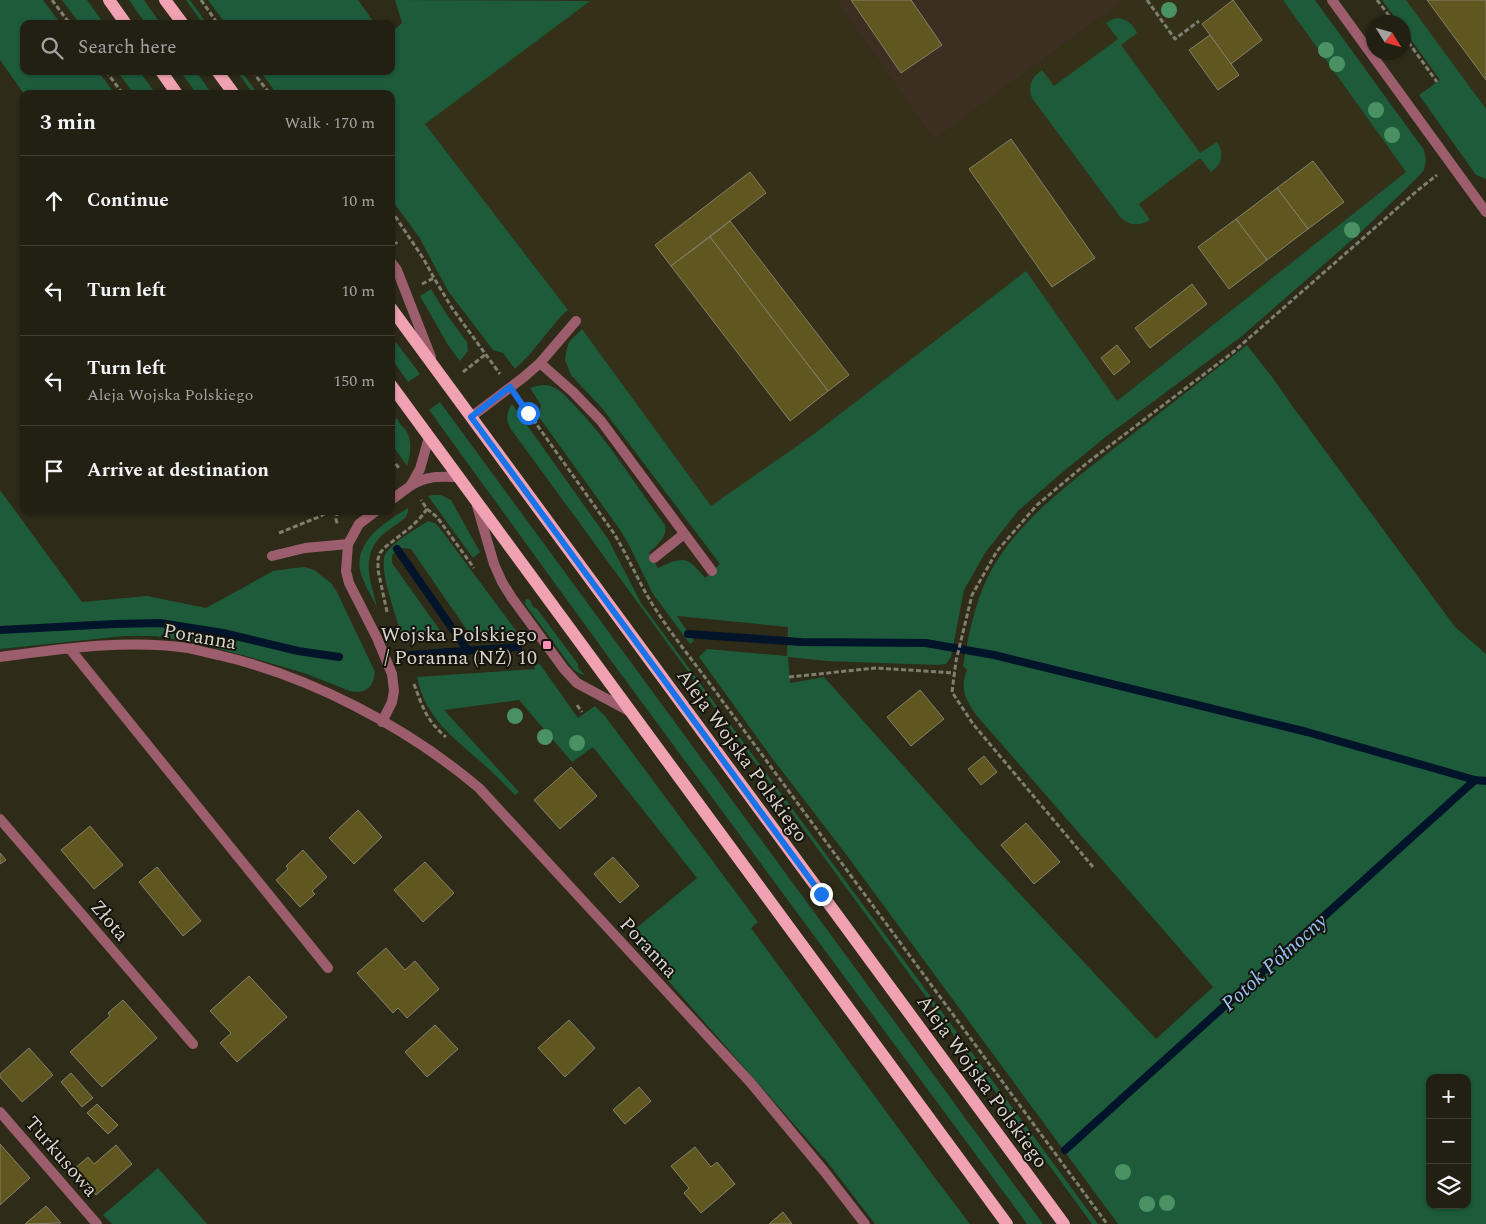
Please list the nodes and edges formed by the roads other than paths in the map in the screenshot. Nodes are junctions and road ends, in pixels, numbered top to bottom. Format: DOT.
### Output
graph roads {
  1 [pos="109,0"];
  2 [pos="165,0"];
  3 [pos="1332,0"];
  4 [pos="123,20"];
  5 [pos="180,20"];
  6 [pos="164,75"];
  7 [pos="220,75"];
  8 [pos="174,90"];
  9 [pos="231,90"];
  10 [pos="1485,210"];
  11 [pos="395,267"];
  12 [pos="395,313"];
  13 [pos="576,321"];
  14 [pos="540,362"];
  15 [pos="435,368"];
  16 [pos="395,390"];
  17 [pos="471,417"];
  18 [pos="429,437"];
  19 [pos="458,477"];
  20 [pos="411,486"];
  21 [pos="395,497"];
  22 [pos="475,500"];
  23 [pos="371,515"];
  24 [pos="684,534"];
  25 [pos="348,544"];
  26 [pos="272,556"];
  27 [pos="654,558"];
  28 [pos="712,571"];
  29 [pos="70,649"];
  30 [pos="0,657"];
  31 [pos="631,712"];
  32 [pos="382,722"];
  33 [pos="0,819"];
  34 [pos="328,968"];
  35 [pos="193,1044"];
  36 [pos="0,1112"];
  37 [pos="97,1224"];
  38 [pos="865,1224"];
  39 [pos="1007,1224"];
  40 [pos="1064,1224"];
  1 -- 4 [label="main road"];
  2 -- 5 [label="main road"];
  3 -- 10 [label="street"];
  6 -- 8 [label="main road"];
  7 -- 9 [label="main road"];
  11 -- 15 [label="street"];
  12 -- 15 [label="main road, Aleja Wojska Polskiego"];
  13 -- 14 [label="street"];
  14 -- 17 [label="street"];
  14 -- 24 [label="street"];
  15 -- 17 [label="main road, Aleja Wojska Polskiego"];
  16 -- 18 [label="main road"];
  17 -- 40 [label="main road, Aleja Wojska Polskiego"];
  18 -- 19 [label="main road"];
  18 -- 20 [label="street"];
  19 -- 20 [label="street"];
  19 -- 22 [label="main road"];
  20 -- 21 [label="street"];
  22 -- 31 [label="main road"];
  22 -- 31 [label="street"];
  23 -- 25 [label="street"];
  24 -- 27 [label="street"];
  24 -- 28 [label="street"];
  25 -- 26 [label="street"];
  25 -- 32 [label="street"];
  29 -- 30 [label="street, Poranna"];
  29 -- 32 [label="street, Poranna"];
  29 -- 34 [label="street"];
  31 -- 39 [label="main road"];
  32 -- 38 [label="street, Poranna"];
  33 -- 35 [label="street, Złota"];
  36 -- 37 [label="street, Turkusowa"];
}
